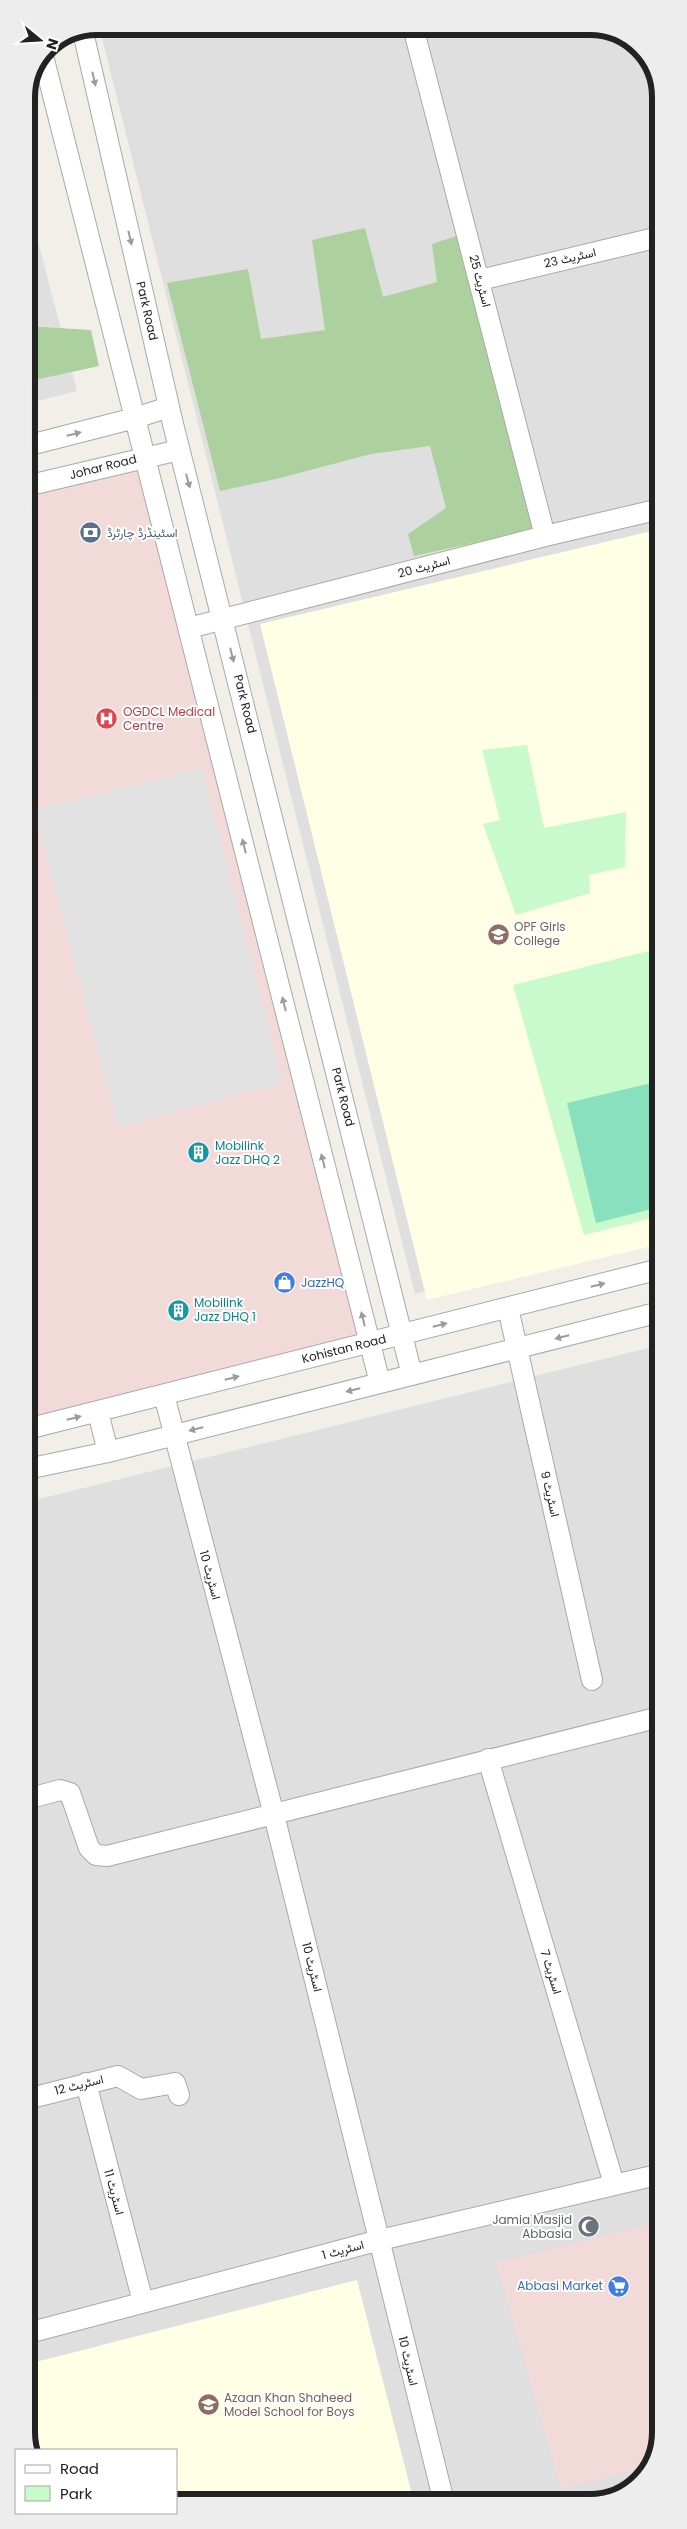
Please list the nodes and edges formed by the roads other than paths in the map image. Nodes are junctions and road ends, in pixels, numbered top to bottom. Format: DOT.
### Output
graph roads {
  1 [pos="415,35"];
  2 [pos="84,36"];
  3 [pos="45,65"];
  4 [pos="652,239"];
  5 [pos="480,280"];
  6 [pos="169,407"];
  7 [pos="135,418"];
  8 [pos="35,444"];
  9 [pos="180,450"];
  10 [pos="145,457"];
  11 [pos="35,484"];
  12 [pos="652,510"];
  13 [pos="545,536"];
  14 [pos="224,620"];
  15 [pos="189,628"];
  16 [pos="652,1271"];
  17 [pos="508,1308"];
  18 [pos="652,1314"];
  19 [pos="402,1334"];
  20 [pos="369,1343"];
  21 [pos="517,1348"];
  22 [pos="412,1375"];
  23 [pos="380,1383"];
  24 [pos="164,1395"];
  25 [pos="98,1412"];
  26 [pos="35,1428"];
  27 [pos="172,1435"];
  28 [pos="108,1452"];
  29 [pos="35,1467"];
  30 [pos="592,1680"];
  31 [pos="652,1719"];
  32 [pos="488,1760"];
  33 [pos="35,1797"];
  34 [pos="274,1815"];
  35 [pos="86,2083"];
  36 [pos="179,2095"];
  37 [pos="35,2096"];
  38 [pos="652,2176"];
  39 [pos="614,2184"];
  40 [pos="380,2240"];
  41 [pos="143,2302"];
  42 [pos="35,2331"];
  43 [pos="442,2494"];
  1 -- 5 [label="street, اسٹریٹ 25"];
  2 -- 6 [label="street, Park Road, one-way"];
  3 -- 7 [label="street"];
  4 -- 5 [label="street, اسٹریٹ 23"];
  5 -- 13 [label="street, اسٹریٹ 25"];
  6 -- 7 [label="street"];
  6 -- 9 [label="street, Park Road"];
  8 -- 7 [label="street, one-way"];
  7 -- 10 [label="street"];
  9 -- 10 [label="street, Johar Road"];
  9 -- 14 [label="street, Park Road, one-way"];
  10 -- 11 [label="street, Johar Road"];
  10 -- 15 [label="street"];
  12 -- 13 [label="street, اسٹریٹ 20"];
  13 -- 14 [label="street, اسٹریٹ 20"];
  14 -- 15 [label="street, اسٹریٹ 20"];
  14 -- 19 [label="street, Park Road, one-way"];
  20 -- 15 [label="street, one-way"];
  17 -- 16 [label="street, Kohistan Road, one-way"];
  19 -- 17 [label="street, Kohistan Road, one-way"];
  17 -- 21 [label="street, اسٹریٹ 9"];
  18 -- 21 [label="street, one-way"];
  19 -- 20 [label="street, Kohistan Road"];
  19 -- 22 [label="street, Park Road"];
  20 -- 23 [label="street"];
  24 -- 20 [label="street, Kohistan Road, one-way"];
  21 -- 22 [label="street"];
  21 -- 30 [label="street, اسٹریٹ 9"];
  22 -- 23 [label="street"];
  23 -- 27 [label="street, one-way"];
  24 -- 25 [label="street, Kohistan Road"];
  24 -- 27 [label="street, اسٹریٹ 10"];
  26 -- 25 [label="street, Kohistan Road, one-way"];
  25 -- 28 [label="street"];
  27 -- 28 [label="street"];
  27 -- 34 [label="street, اسٹریٹ 10"];
  28 -- 29 [label="street"];
  31 -- 32 [label="street"];
  32 -- 34 [label="street"];
  32 -- 39 [label="street, اسٹریٹ 7"];
  33 -- 34 [label="street"];
  34 -- 40 [label="street, اسٹریٹ 10"];
  35 -- 36 [label="street, اسٹریٹ 12"];
  35 -- 37 [label="street, اسٹریٹ 12"];
  35 -- 41 [label="street, اسٹریٹ 11"];
  38 -- 39 [label="street, اسٹریٹ 1"];
  39 -- 40 [label="street, اسٹریٹ 1"];
  40 -- 41 [label="street, اسٹریٹ 1"];
  40 -- 43 [label="street, اسٹریٹ 10"];
  41 -- 42 [label="street, اسٹریٹ 1"];
}
